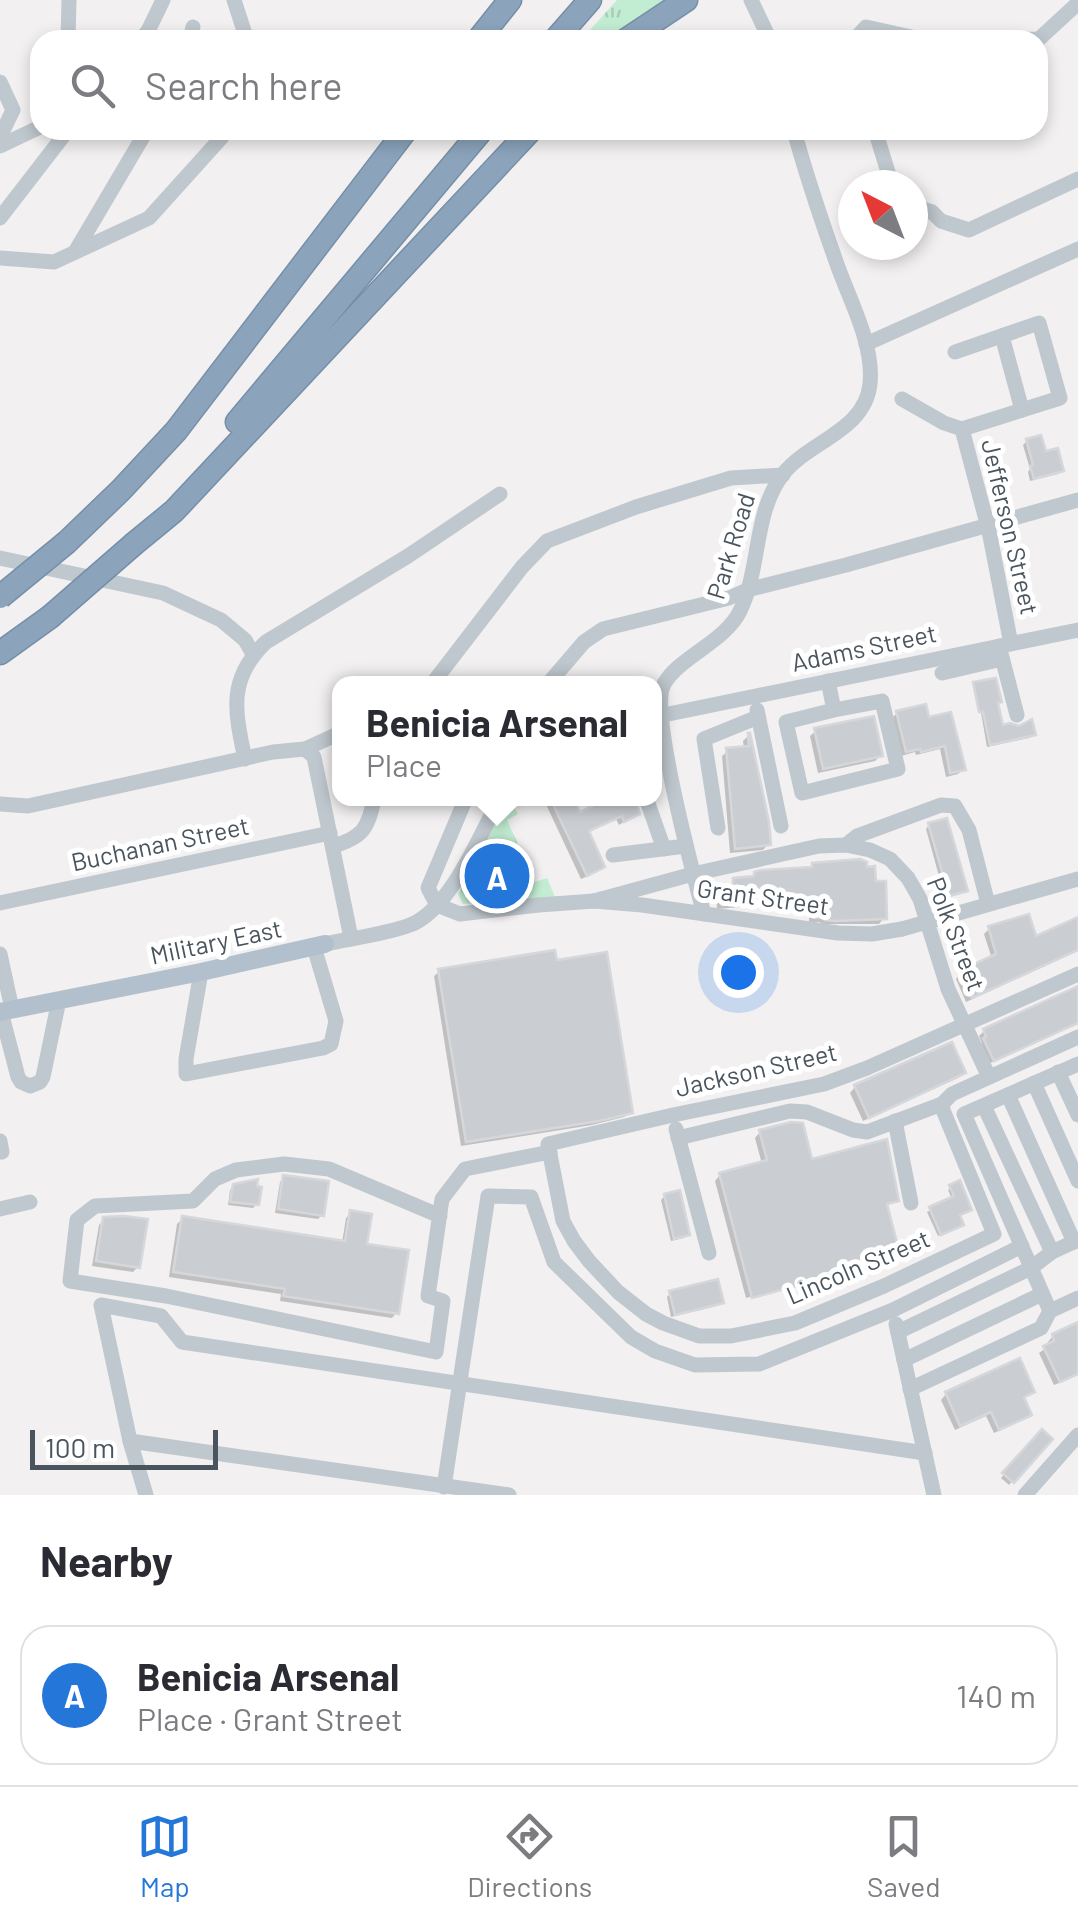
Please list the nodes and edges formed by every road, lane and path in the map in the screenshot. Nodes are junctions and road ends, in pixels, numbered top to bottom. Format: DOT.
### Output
graph roads {
  1 [pos="69,0"];
  2 [pos="163,0"];
  3 [pos="234,0"];
  4 [pos="495,0"];
  5 [pos="510,0"];
  6 [pos="590,0"];
  7 [pos="751,0"];
  8 [pos="1078,4"];
  9 [pos="677,5"];
  10 [pos="68,30"];
  11 [pos="148,30"];
  12 [pos="244,30"];
  13 [pos="472,30"];
  14 [pos="486,30"];
  15 [pos="564,30"];
  16 [pos="641,30"];
  17 [pos="765,30"];
  18 [pos="1048,30"];
  19 [pos="0,82"];
  20 [pos="30,132"];
  21 [pos="0,137"];
  22 [pos="60,140"];
  23 [pos="141,140"];
  24 [pos="219,140"];
  25 [pos="398,140"];
  26 [pos="474,140"];
  27 [pos="522,140"];
  28 [pos="797,140"];
  29 [pos="877,140"];
  30 [pos="0,146"];
  31 [pos="887,170"];
  32 [pos="1078,179"];
  33 [pos="928,211"];
  34 [pos="0,218"];
  35 [pos="1078,249"];
  36 [pos="76,252"];
  37 [pos="0,258"];
  38 [pos="1002,336"];
  39 [pos="866,344"];
  40 [pos="954,352"];
  41 [pos="902,399"];
  42 [pos="1022,410"];
  43 [pos="962,429"];
  44 [pos="782,475"];
  45 [pos="500,494"];
  46 [pos="1078,500"];
  47 [pos="987,526"];
  48 [pos="135,543"];
  49 [pos="0,558"];
  50 [pos="747,590"];
  51 [pos="0,597"];
  52 [pos="1078,630"];
  53 [pos="1004,649"];
  54 [pos="0,653"];
  55 [pos="253,654"];
  56 [pos="942,673"];
  57 [pos="438,676"];
  58 [pos="555,676"];
  59 [pos="828,681"];
  60 [pos="662,688"];
  61 [pos="754,696"];
  62 [pos="834,710"];
  63 [pos="662,715"];
  64 [pos="1017,715"];
  65 [pos="758,717"];
  66 [pos="332,737"];
  67 [pos="662,738"];
  68 [pos="305,749"];
  69 [pos="245,759"];
  70 [pos="0,804"];
  71 [pos="372,806"];
  72 [pos="463,806"];
  73 [pos="496,806"];
  74 [pos="649,806"];
  75 [pos="781,826"];
  76 [pos="718,828"];
  77 [pos="332,839"];
  78 [pos="846,844"];
  79 [pos="686,846"];
  80 [pos="664,849"];
  81 [pos="613,855"];
  82 [pos="693,874"];
  83 [pos="1078,878"];
  84 [pos="594,901"];
  85 [pos="0,904"];
  86 [pos="988,904"];
  87 [pos="436,905"];
  88 [pos="704,914"];
  89 [pos="351,938"];
  90 [pos="320,945"];
  91 [pos="0,954"];
  92 [pos="201,972"];
  93 [pos="1078,974"];
  94 [pos="59,1000"];
  95 [pos="4,1011"];
  96 [pos="965,1024"];
  97 [pos="1078,1037"];
  98 [pos="1078,1064"];
  99 [pos="1058,1072"];
  100 [pos="989,1076"];
  101 [pos="1034,1083"];
  102 [pos="1008,1095"];
  103 [pos="942,1104"];
  104 [pos="984,1106"];
  105 [pos="672,1116"];
  106 [pos="1078,1116"];
  107 [pos="896,1122"];
  108 [pos="678,1138"];
  109 [pos="0,1141"];
  110 [pos="549,1148"];
  111 [pos="0,1152"];
  112 [pos="1078,1181"];
  113 [pos="30,1202"];
  114 [pos="912,1204"];
  115 [pos="0,1209"];
  116 [pos="440,1216"];
  117 [pos="1076,1241"];
  118 [pos="1022,1246"];
  119 [pos="1052,1252"];
  120 [pos="710,1253"];
  121 [pos="1031,1268"];
  122 [pos="1042,1294"];
  123 [pos="1078,1298"];
  124 [pos="893,1310"];
  125 [pos="1050,1310"];
  126 [pos="898,1332"];
  127 [pos="904,1360"];
  128 [pos="460,1384"];
  129 [pos="910,1389"];
  130 [pos="1078,1435"];
  131 [pos="130,1441"];
  132 [pos="924,1453"];
  133 [pos="444,1487"];
  134 [pos="146,1495"];
  135 [pos="509,1495"];
  136 [pos="934,1495"];
  137 [pos="1025,1495"];
  1 -- 10 [label="street"];
  2 -- 11 [label="street"];
  3 -- 12 [label="street"];
  4 -- 13 [label="highway"];
  5 -- 14 [label="highway"];
  6 -- 15 [label="highway"];
  7 -- 17 [label="street"];
  8 -- 18 [label="street"];
  9 -- 16 [label="highway"];
  19 -- 21 [label="street"];
  20 -- 30 [label="street"];
  22 -- 34 [label="street"];
  23 -- 36 [label="street"];
  24 -- 36 [label="street"];
  25 -- 51 [label="highway, bridge"];
  26 -- 48 [label="highway"];
  27 -- 48 [label="highway"];
  28 -- 39 [label="street, Park Road"];
  29 -- 31 [label="street"];
  32 -- 33 [label="street"];
  35 -- 39 [label="street"];
  36 -- 37 [label="street"];
  38 -- 40 [label="street"];
  38 -- 42 [label="street"];
  38 -- 42 [label="street"];
  39 -- 44 [label="street, Park Road"];
  41 -- 43 [label="street, Jefferson Street"];
  42 -- 43 [label="street"];
  43 -- 47 [label="street, Jefferson Street"];
  44 -- 50 [label="street, Park Road"];
  44 -- 57 [label="street"];
  45 -- 55 [label="street"];
  46 -- 47 [label="street"];
  47 -- 50 [label="street"];
  47 -- 53 [label="street, Jefferson Street"];
  48 -- 54 [label="highway, bridge"];
  49 -- 55 [label="street"];
  50 -- 58 [label="street"];
  50 -- 60 [label="street, Park Road"];
  52 -- 53 [label="street, Adams Street"];
  53 -- 56 [label="street"];
  53 -- 59 [label="street, Adams Street"];
  53 -- 64 [label="street, Jefferson Street"];
  55 -- 69 [label="street"];
  59 -- 61 [label="street, Adams Street"];
  59 -- 62 [label="street"];
  61 -- 63 [label="street, Adams Street"];
  61 -- 65 [label="street"];
  62 -- 62 [label="street"];
  65 -- 75 [label="street"];
  65 -- 76 [label="street"];
  66 -- 68 [label="street"];
  67 -- 79 [label="street"];
  68 -- 69 [label="street"];
  68 -- 77 [label="street"];
  69 -- 70 [label="street"];
  71 -- 77 [label="street"];
  72 -- 87 [label="street"];
  73 -- 87 [label="street"];
  74 -- 80 [label="street"];
  77 -- 85 [label="street, Buchanan Street"];
  77 -- 89 [label="street"];
  78 -- 82 [label="street, Polk Street"];
  78 -- 86 [label="street"];
  78 -- 96 [label="street, Polk Street"];
  79 -- 80 [label="street"];
  79 -- 82 [label="street"];
  80 -- 81 [label="street"];
  82 -- 84 [label="street, Polk Street"];
  82 -- 88 [label="street"];
  83 -- 86 [label="street, Grant Street"];
  84 -- 87 [label="street, Grant Street"];
  84 -- 88 [label="street, Grant Street"];
  86 -- 88 [label="street, Grant Street, bridge"];
  87 -- 89 [label="street, Military East"];
  89 -- 90 [label="street, Military East"];
  90 -- 92 [label="main road, Military East"];
  90 -- 92 [label="street"];
  91 -- 95 [label="street"];
  92 -- 94 [label="main road, Military East"];
  93 -- 96 [label="street, Jackson Street"];
  94 -- 95 [label="main road, Military East"];
  94 -- 95 [label="street"];
  96 -- 100 [label="street, Polk Street"];
  96 -- 105 [label="street, Jackson Street"];
  97 -- 100 [label="street"];
  98 -- 99 [label="street"];
  99 -- 101 [label="street"];
  99 -- 106 [label="street"];
  100 -- 103 [label="street"];
  101 -- 102 [label="street"];
  101 -- 112 [label="street"];
  102 -- 104 [label="street"];
  102 -- 117 [label="street"];
  103 -- 107 [label="street"];
  103 -- 110 [label="street, Lincoln Street"];
  104 -- 118 [label="street"];
  104 -- 119 [label="street"];
  105 -- 108 [label="street"];
  105 -- 110 [label="street, Jackson Street"];
  107 -- 108 [label="street"];
  107 -- 114 [label="street"];
  108 -- 120 [label="street"];
  109 -- 111 [label="street"];
  110 -- 116 [label="street, Jackson Street"];
  113 -- 115 [label="street"];
  116 -- 116 [label="street"];
  117 -- 119 [label="street"];
  118 -- 121 [label="street"];
  118 -- 124 [label="street"];
  119 -- 121 [label="street"];
  121 -- 122 [label="street"];
  121 -- 126 [label="street"];
  122 -- 125 [label="street"];
  122 -- 127 [label="street"];
  123 -- 125 [label="street"];
  124 -- 126 [label="street"];
  124 -- 128 [label="street"];
  125 -- 129 [label="street"];
  126 -- 127 [label="street"];
  127 -- 129 [label="street"];
  128 -- 131 [label="street"];
  128 -- 132 [label="street"];
  128 -- 133 [label="street"];
  129 -- 132 [label="street"];
  130 -- 137 [label="street"];
  131 -- 133 [label="street"];
  131 -- 134 [label="street"];
  132 -- 136 [label="street"];
  133 -- 135 [label="street"];
}
